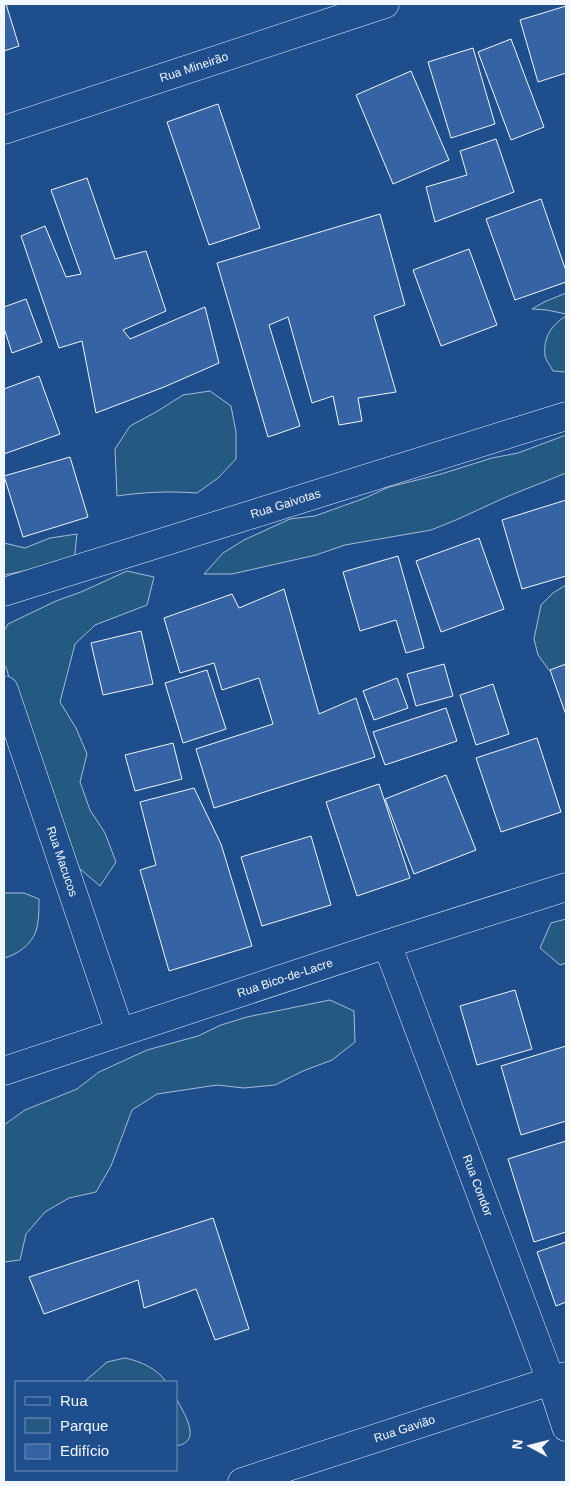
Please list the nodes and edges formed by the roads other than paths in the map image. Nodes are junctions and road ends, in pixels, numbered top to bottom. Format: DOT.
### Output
graph roads {
  1 [pos="385,4"];
  2 [pos="4,130"];
  3 [pos="566,416"];
  4 [pos="4,592"];
  5 [pos="4,690"];
  6 [pos="566,886"];
  7 [pos="387,944"];
  8 [pos="120,1032"];
  9 [pos="4,1071"];
  10 [pos="558,1379"];
  11 [pos="566,1427"];
  12 [pos="242,1482"];
  1 -- 2 [label="street, Rua Mineirão"];
  3 -- 4 [label="street, Rua Gaivotas"];
  5 -- 8 [label="street, Rua Macucos"];
  6 -- 7 [label="street, Rua Bico-de-Lacre"];
  7 -- 8 [label="street, Rua Bico-de-Lacre"];
  7 -- 10 [label="street, Rua Condor"];
  8 -- 9 [label="street, Rua Bico-de-Lacre"];
  10 -- 11 [label="street, Rua Condor"];
  10 -- 12 [label="street, Rua Gavião"];
}
